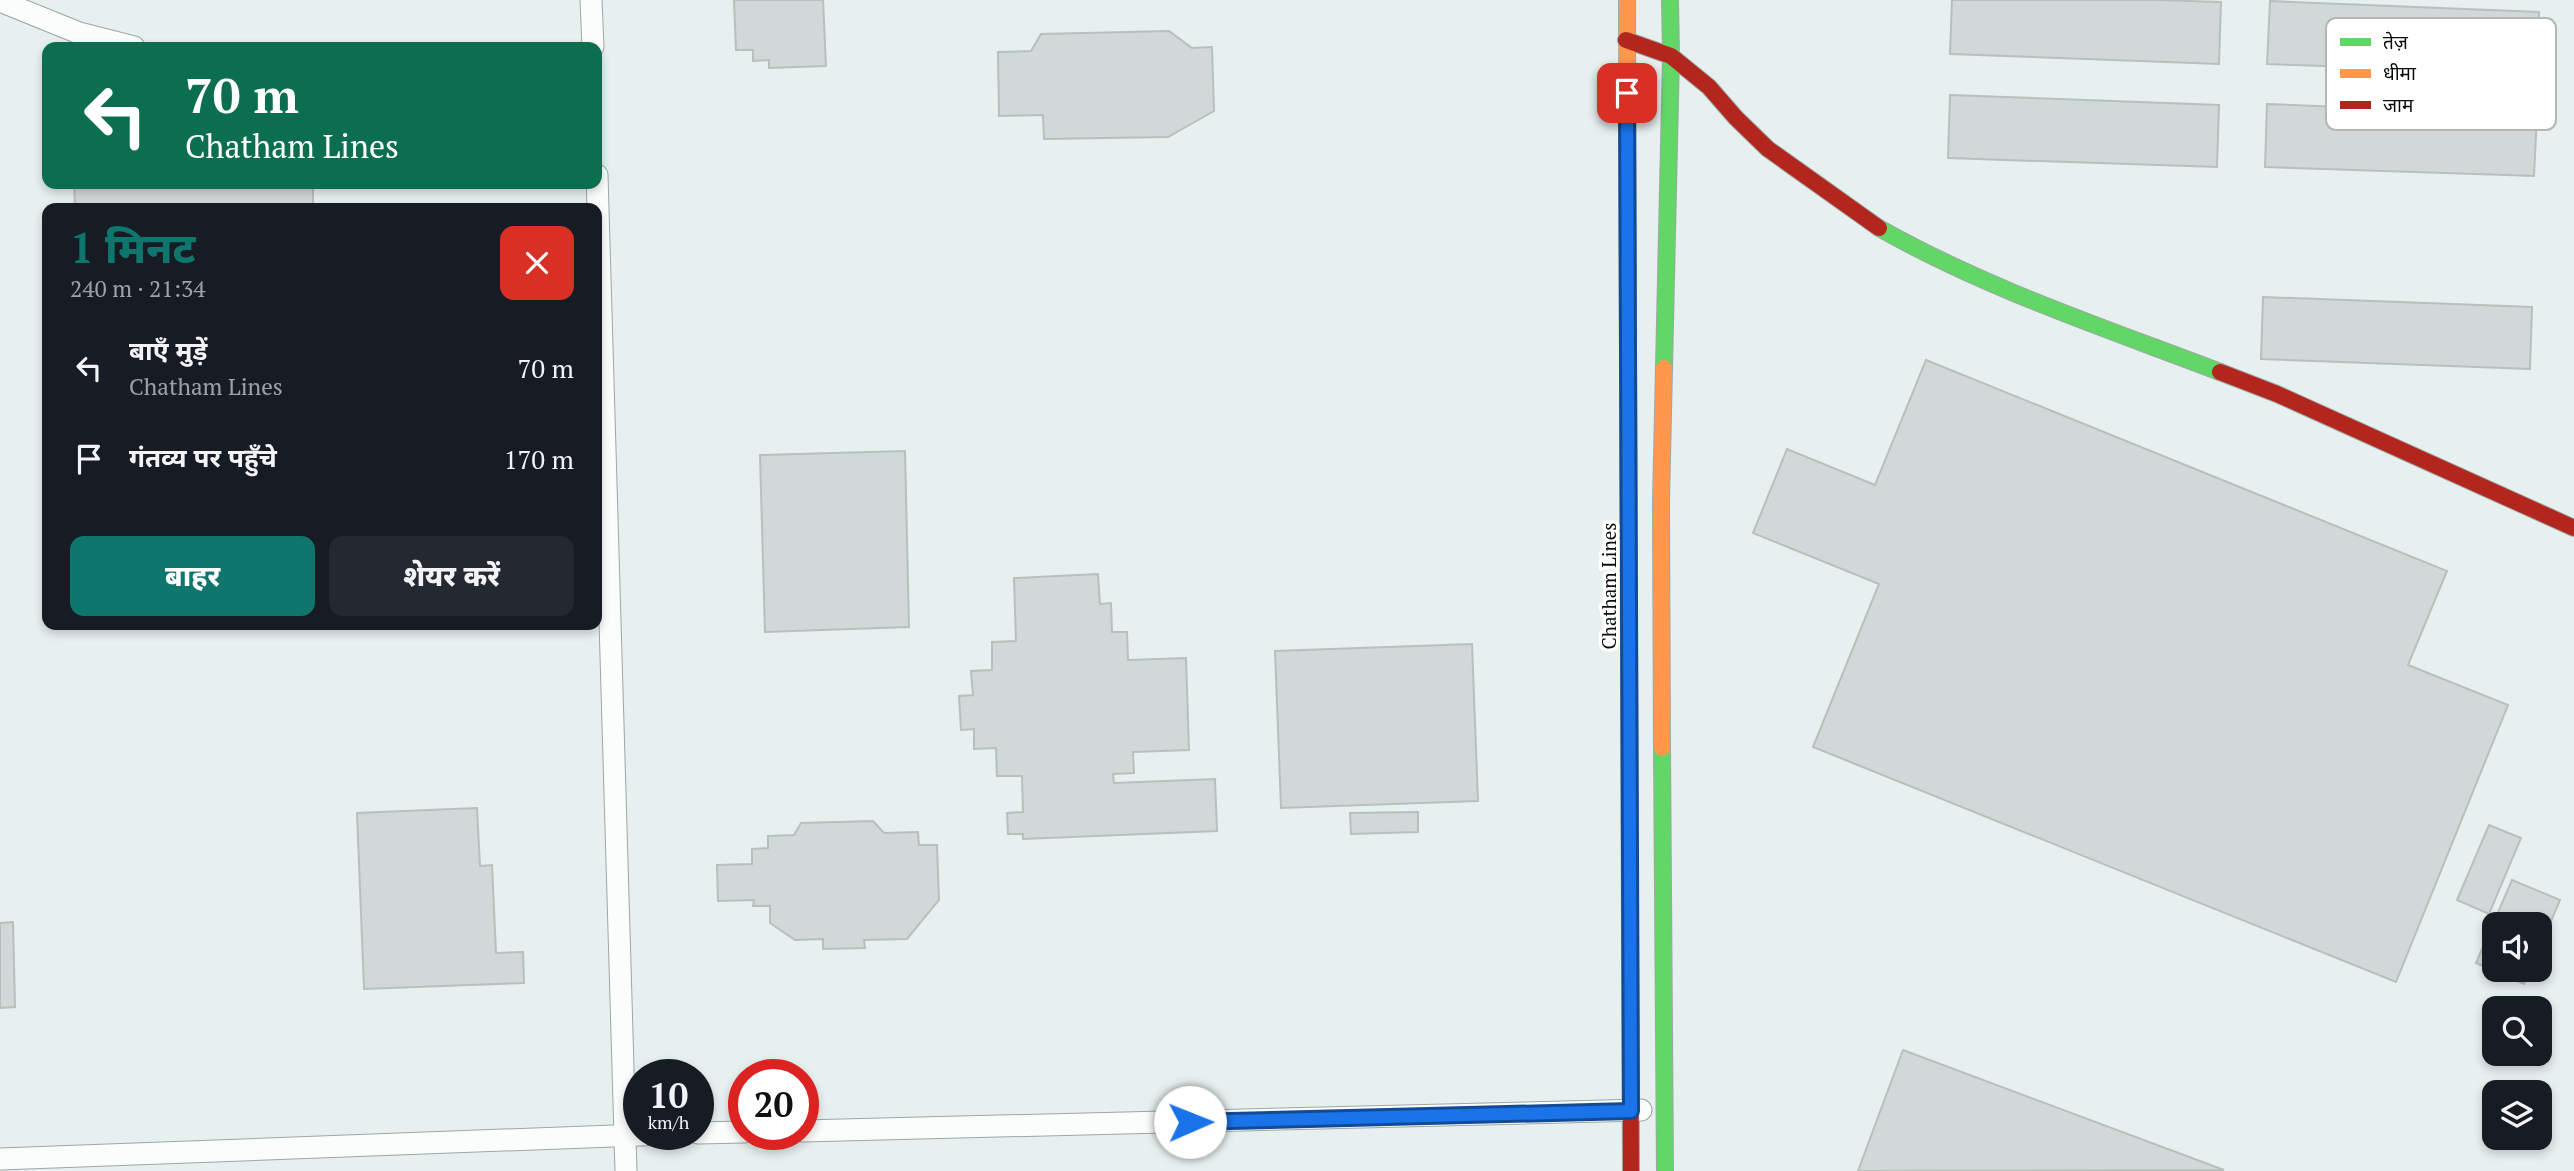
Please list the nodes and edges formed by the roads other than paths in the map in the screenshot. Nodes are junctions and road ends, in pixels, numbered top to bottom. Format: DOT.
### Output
graph roads {
  1 [pos="591,0"];
  2 [pos="1627,0"];
  3 [pos="1670,0"];
  4 [pos="0,1"];
  5 [pos="1626,40"];
  6 [pos="114,42"];
  7 [pos="593,42"];
  8 [pos="1671,56"];
  9 [pos="602,491"];
  10 [pos="2574,528"];
  11 [pos="623,1079"];
  12 [pos="1664,1109"];
  13 [pos="1631,1111"];
  14 [pos="819,1131"];
  15 [pos="623,1135"];
  16 [pos="625,1150"];
  17 [pos="0,1159"];
  18 [pos="626,1171"];
  19 [pos="1631,1171"];
  20 [pos="1665,1171"];
  1 -- 7 [label="lane"];
  2 -- 5 [label="main road, Chatham Lines"];
  3 -- 8 [label="main road"];
  4 -- 6 [label="lane"];
  5 -- 8 [label="main road"];
  5 -- 13 [label="main road, Chatham Lines"];
  8 -- 10 [label="main road"];
  8 -- 12 [label="main road"];
  9 -- 11 [label="lane"];
  12 -- 13 [label="lane"];
  12 -- 20 [label="main road"];
  13 -- 14 [label="lane"];
  13 -- 19 [label="main road, Chatham Lines"];
  15 -- 17 [label="lane"];
  16 -- 18 [label="lane"];
}
